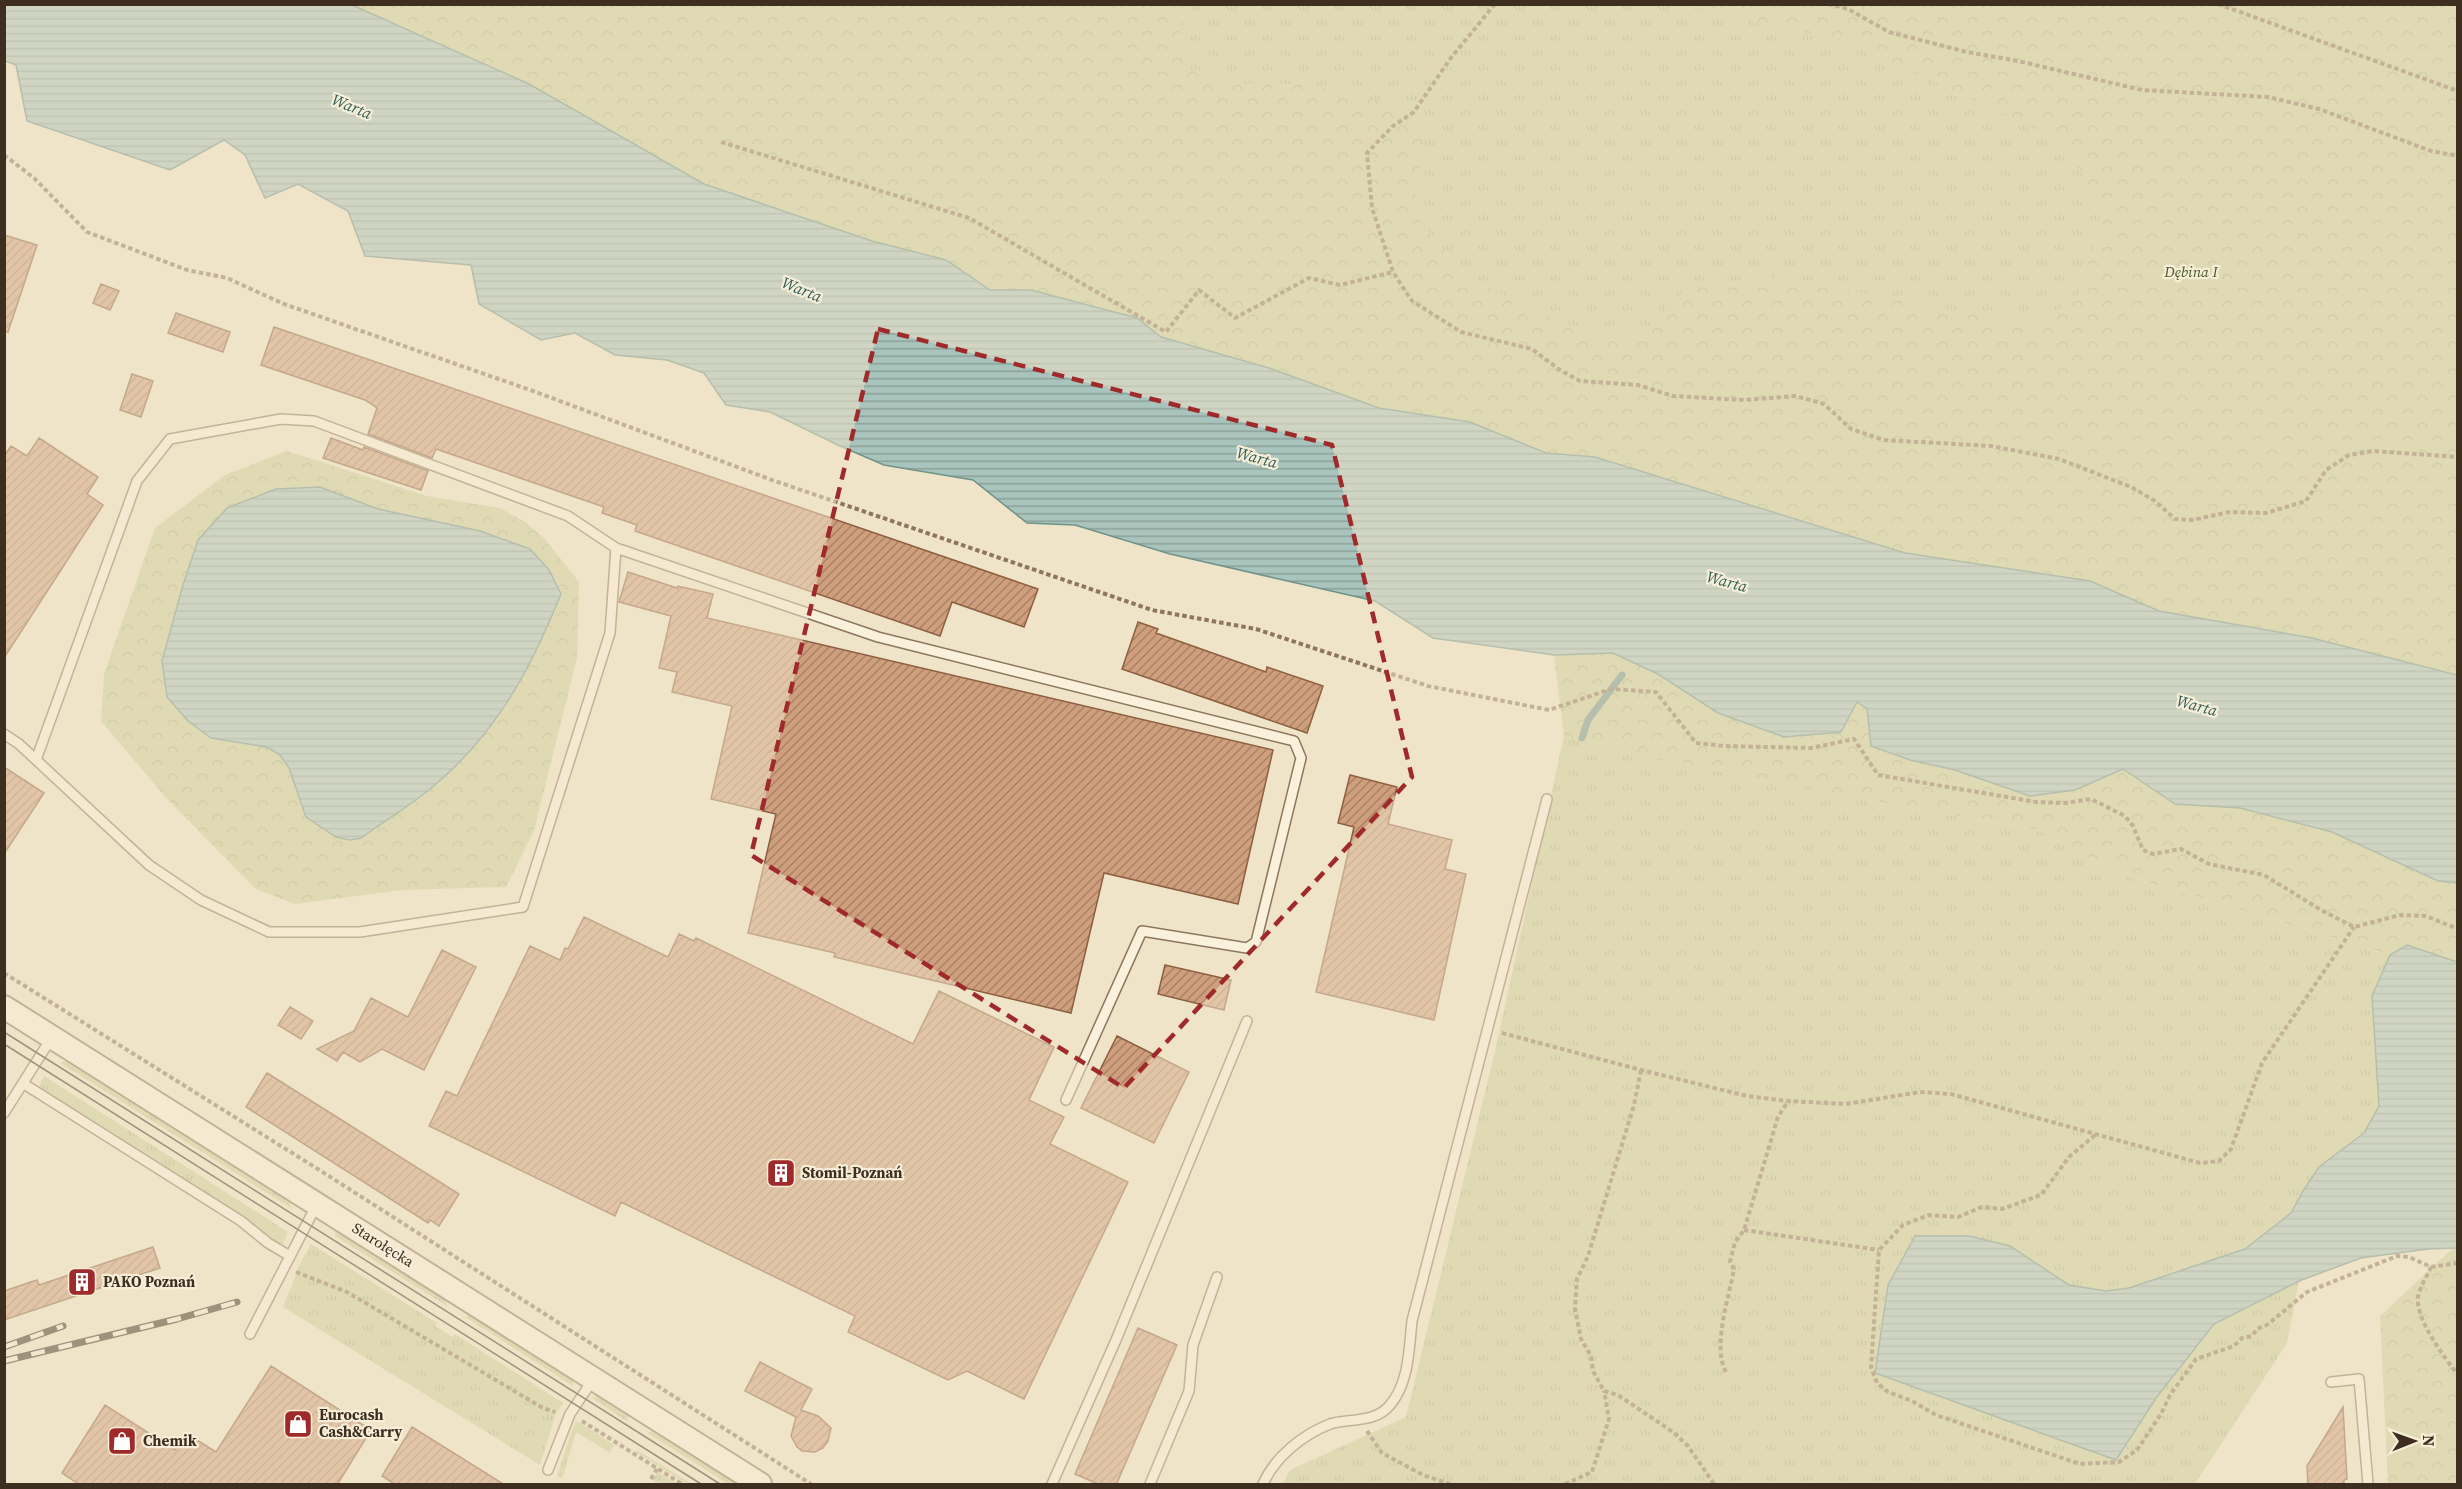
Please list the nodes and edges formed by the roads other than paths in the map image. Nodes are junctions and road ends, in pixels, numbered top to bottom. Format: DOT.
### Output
graph roads {
  1 [pos="616,548"];
  2 [pos="4,734"];
  3 [pos="36,760"];
  4 [pos="1547,799"];
  5 [pos="4,1007"];
  6 [pos="1246,1022"];
  7 [pos="52,1037"];
  8 [pos="24,1084"];
  9 [pos="1066,1100"];
  10 [pos="4,1113"];
  11 [pos="317,1204"];
  12 [pos="290,1256"];
  13 [pos="1217,1277"];
  14 [pos="250,1334"];
  15 [pos="594,1378"];
  16 [pos="2331,1382"];
  17 [pos="548,1470"];
  18 [pos="760,1485"];
  19 [pos="1052,1485"];
  20 [pos="1150,1485"];
  21 [pos="1263,1485"];
  22 [pos="2368,1485"];
  1 -- 3 [label="lane"];
  1 -- 3 [label="lane"];
  1 -- 9 [label="lane"];
  2 -- 3 [label="lane"];
  4 -- 21 [label="lane"];
  5 -- 7 [label="street, Starołęcka"];
  6 -- 19 [label="lane"];
  7 -- 8 [label="lane"];
  7 -- 11 [label="street, Starołęcka"];
  8 -- 10 [label="lane"];
  8 -- 12 [label="lane"];
  11 -- 12 [label="lane"];
  11 -- 15 [label="street, Starołęcka"];
  12 -- 14 [label="lane"];
  13 -- 20 [label="lane"];
  15 -- 17 [label="lane"];
  15 -- 18 [label="street, Starołęcka"];
  16 -- 22 [label="lane"];
}
